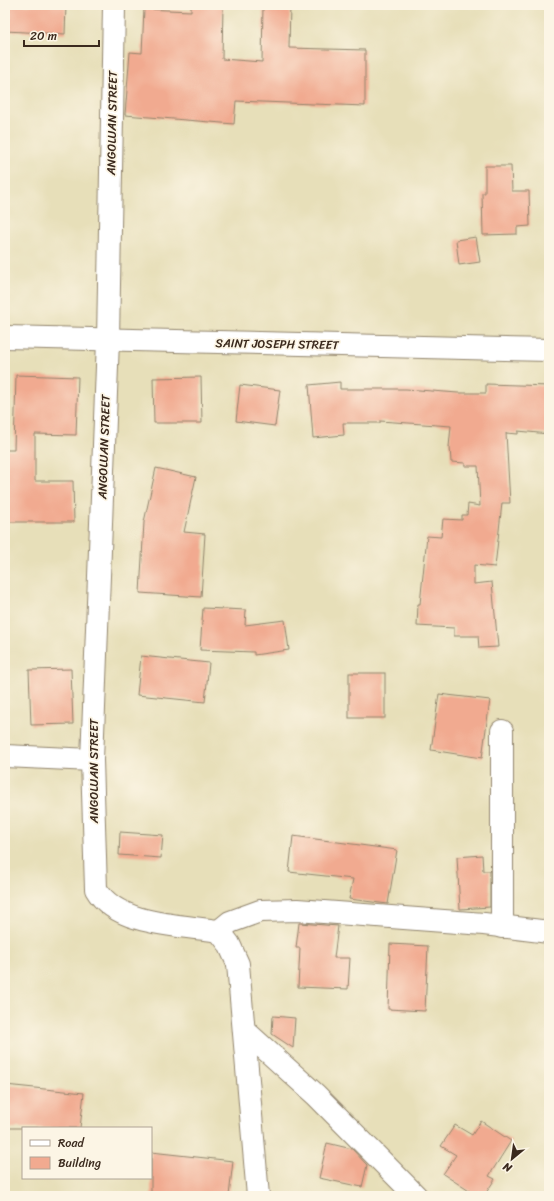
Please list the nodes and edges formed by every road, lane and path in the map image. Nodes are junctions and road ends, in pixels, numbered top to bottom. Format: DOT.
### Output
graph roads {
  1 [pos="114,5"];
  2 [pos="5,337"];
  3 [pos="108,340"];
  4 [pos="549,350"];
  5 [pos="502,731"];
  6 [pos="5,756"];
  7 [pos="92,760"];
  8 [pos="502,927"];
  9 [pos="219,931"];
  10 [pos="549,932"];
  11 [pos="245,1031"];
  12 [pos="258,1196"];
  13 [pos="416,1196"];
  1 -- 3 [label="street, ANGOLUAN STREET"];
  2 -- 3 [label="street, SAINT JOSEPH STREET"];
  3 -- 4 [label="street, SAINT JOSEPH STREET"];
  3 -- 7 [label="street, ANGOLUAN STREET"];
  5 -- 8 [label="street"];
  6 -- 7 [label="street"];
  7 -- 9 [label="street, ANGOLUAN STREET"];
  8 -- 9 [label="street"];
  8 -- 10 [label="street"];
  9 -- 11 [label="street"];
  11 -- 12 [label="street"];
  11 -- 13 [label="street"];
}
